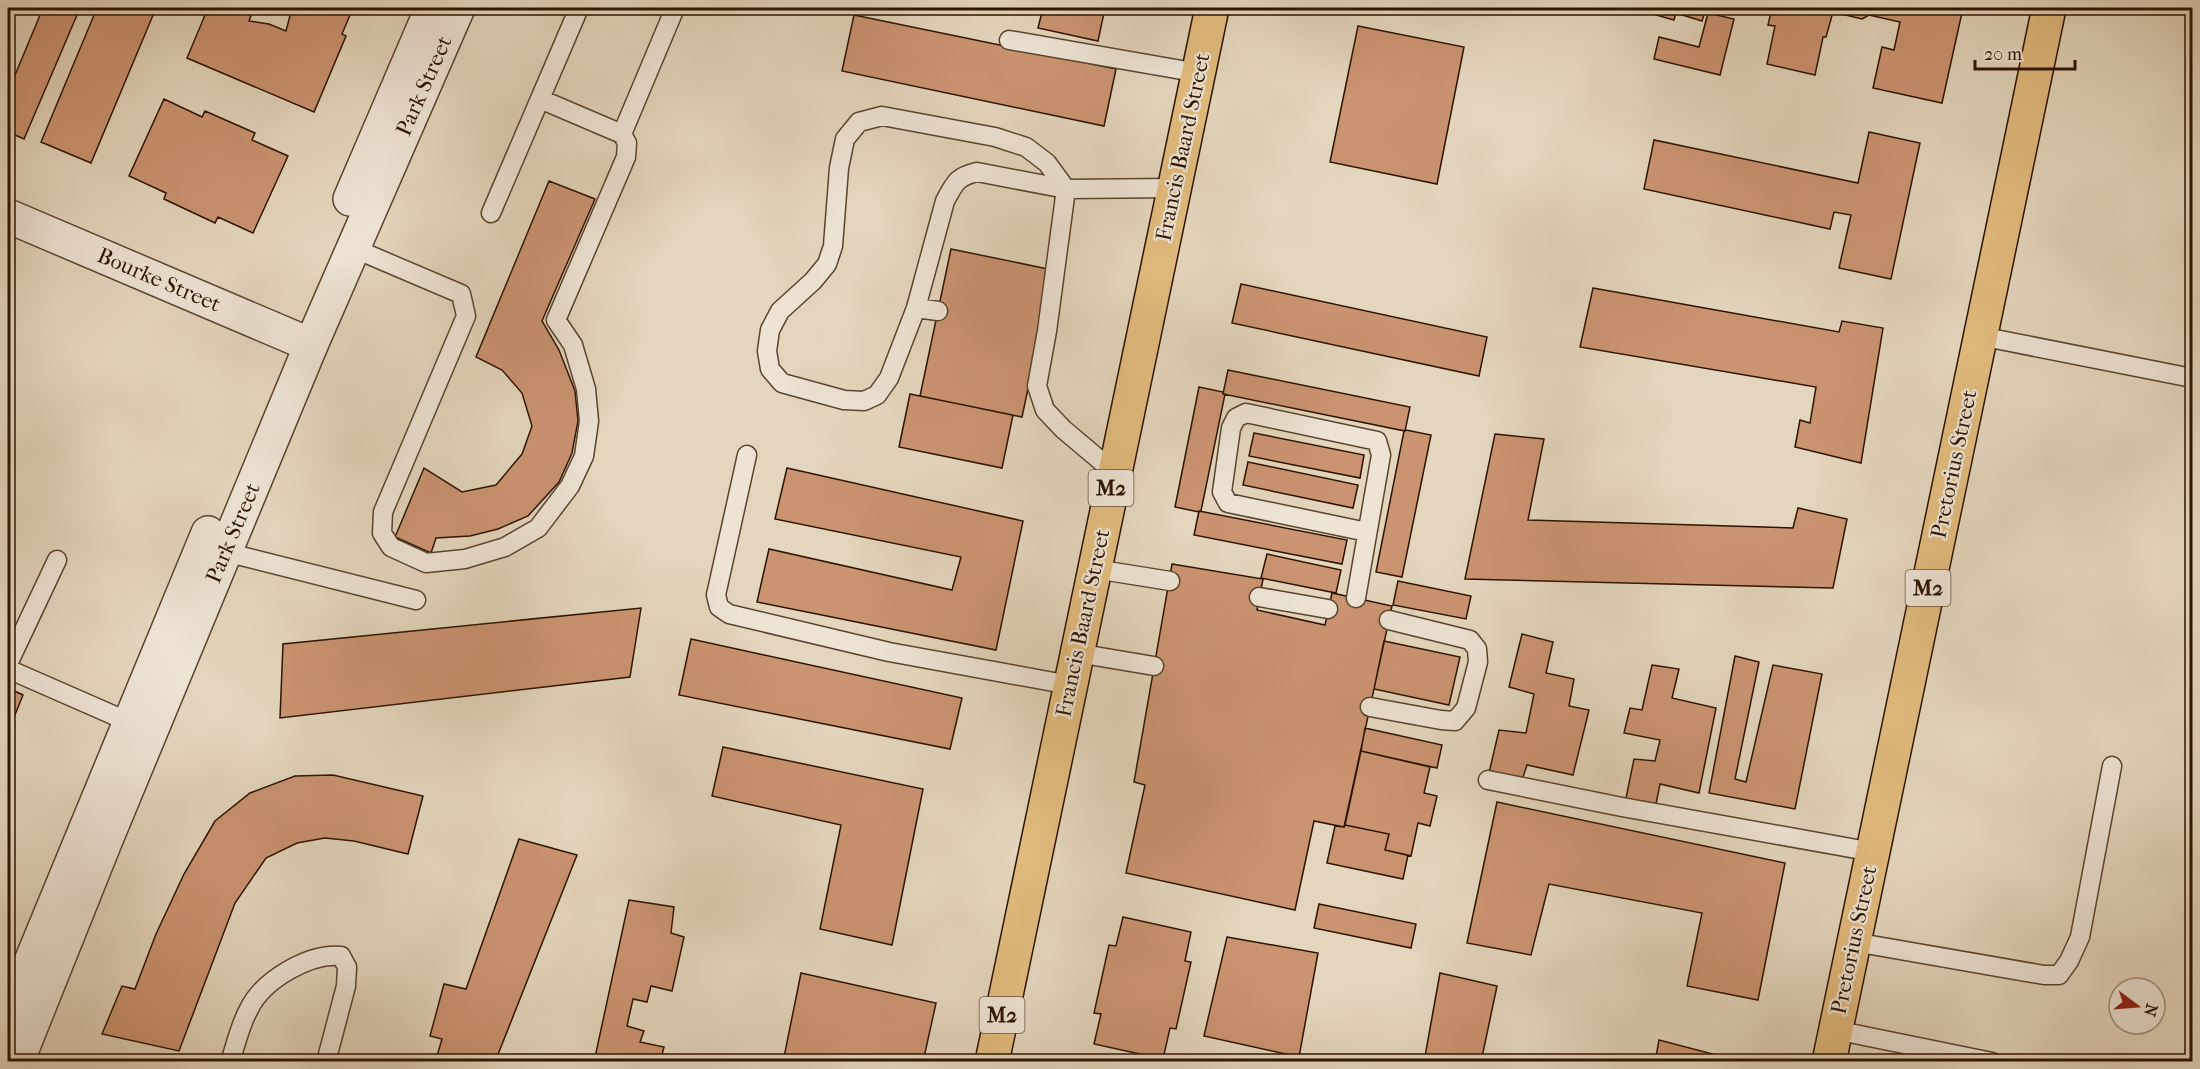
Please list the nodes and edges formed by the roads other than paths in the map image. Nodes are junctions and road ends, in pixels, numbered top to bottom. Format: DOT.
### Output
graph roads {
  1 [pos="432,8"];
  2 [pos="458,8"];
  3 [pos="579,8"];
  4 [pos="675,8"];
  5 [pos="1212,8"];
  6 [pos="2049,8"];
  7 [pos="1009,40"];
  8 [pos="1198,73"];
  9 [pos="540,99"];
  10 [pos="622,134"];
  11 [pos="1174,188"];
  12 [pos="1066,189"];
  13 [pos="491,213"];
  14 [pos="8,216"];
  15 [pos="353,248"];
  16 [pos="916,308"];
  17 [pos="938,311"];
  18 [pos="1980,336"];
  19 [pos="301,341"];
  20 [pos="2193,378"];
  21 [pos="747,455"];
  22 [pos="1114,472"];
  23 [pos="1367,532"];
  24 [pos="225,552"];
  25 [pos="57,560"];
  26 [pos="1095,569"];
  27 [pos="1170,581"];
  28 [pos="1259,597"];
  29 [pos="1356,598"];
  30 [pos="416,600"];
  31 [pos="1328,609"];
  32 [pos="1389,620"];
  33 [pos="1077,652"];
  34 [pos="8,664"];
  35 [pos="1154,666"];
  36 [pos="8,669"];
  37 [pos="1070,685"];
  38 [pos="1370,707"];
  39 [pos="129,722"];
  40 [pos="2112,766"];
  41 [pos="1488,780"];
  42 [pos="1873,852"];
  43 [pos="1854,942"];
  44 [pos="8,1017"];
  45 [pos="1832,1053"];
  46 [pos="17,1062"];
  47 [pos="230,1062"];
  48 [pos="326,1062"];
  49 [pos="992,1062"];
  50 [pos="1992,1062"];
  1 -- 19 [label="street, Park Street"];
  2 -- 15 [label="street, Park Street"];
  3 -- 9 [label="lane"];
  4 -- 10 [label="lane"];
  5 -- 8 [label="main road, Francis Baard Street / M2"];
  6 -- 18 [label="main road, Pretorius Street / M2"];
  7 -- 8 [label="lane"];
  8 -- 11 [label="main road, Francis Baard Street / M2"];
  9 -- 10 [label="lane"];
  9 -- 13 [label="lane"];
  10 -- 15 [label="lane"];
  11 -- 12 [label="lane"];
  11 -- 22 [label="main road, Francis Baard Street / M2"];
  12 -- 16 [label="lane"];
  12 -- 16 [label="lane"];
  12 -- 22 [label="lane"];
  14 -- 19 [label="street, Bourke Street"];
  15 -- 19 [label="street, Park Street"];
  16 -- 17 [label="lane"];
  18 -- 20 [label="lane"];
  18 -- 42 [label="main road, Pretorius Street / M2"];
  19 -- 24 [label="street, Park Street"];
  19 -- 39 [label="street, Park Street"];
  21 -- 37 [label="lane"];
  22 -- 26 [label="main road, Francis Baard Street / M2"];
  23 -- 23 [label="lane"];
  23 -- 29 [label="lane"];
  24 -- 30 [label="lane"];
  24 -- 46 [label="street, Park Street"];
  25 -- 34 [label="lane"];
  26 -- 27 [label="lane"];
  26 -- 33 [label="main road, Francis Baard Street / M2"];
  28 -- 31 [label="lane"];
  32 -- 38 [label="lane"];
  33 -- 35 [label="lane"];
  33 -- 37 [label="main road, Francis Baard Street / M2"];
  36 -- 39 [label="lane"];
  37 -- 49 [label="main road, Francis Baard Street / M2"];
  39 -- 44 [label="street, Park Street"];
  40 -- 43 [label="lane"];
  41 -- 42 [label="lane"];
  42 -- 43 [label="main road, Pretorius Street / M2"];
  43 -- 45 [label="main road, Pretorius Street / M2"];
  45 -- 50 [label="lane"];
  47 -- 48 [label="lane"];
}
